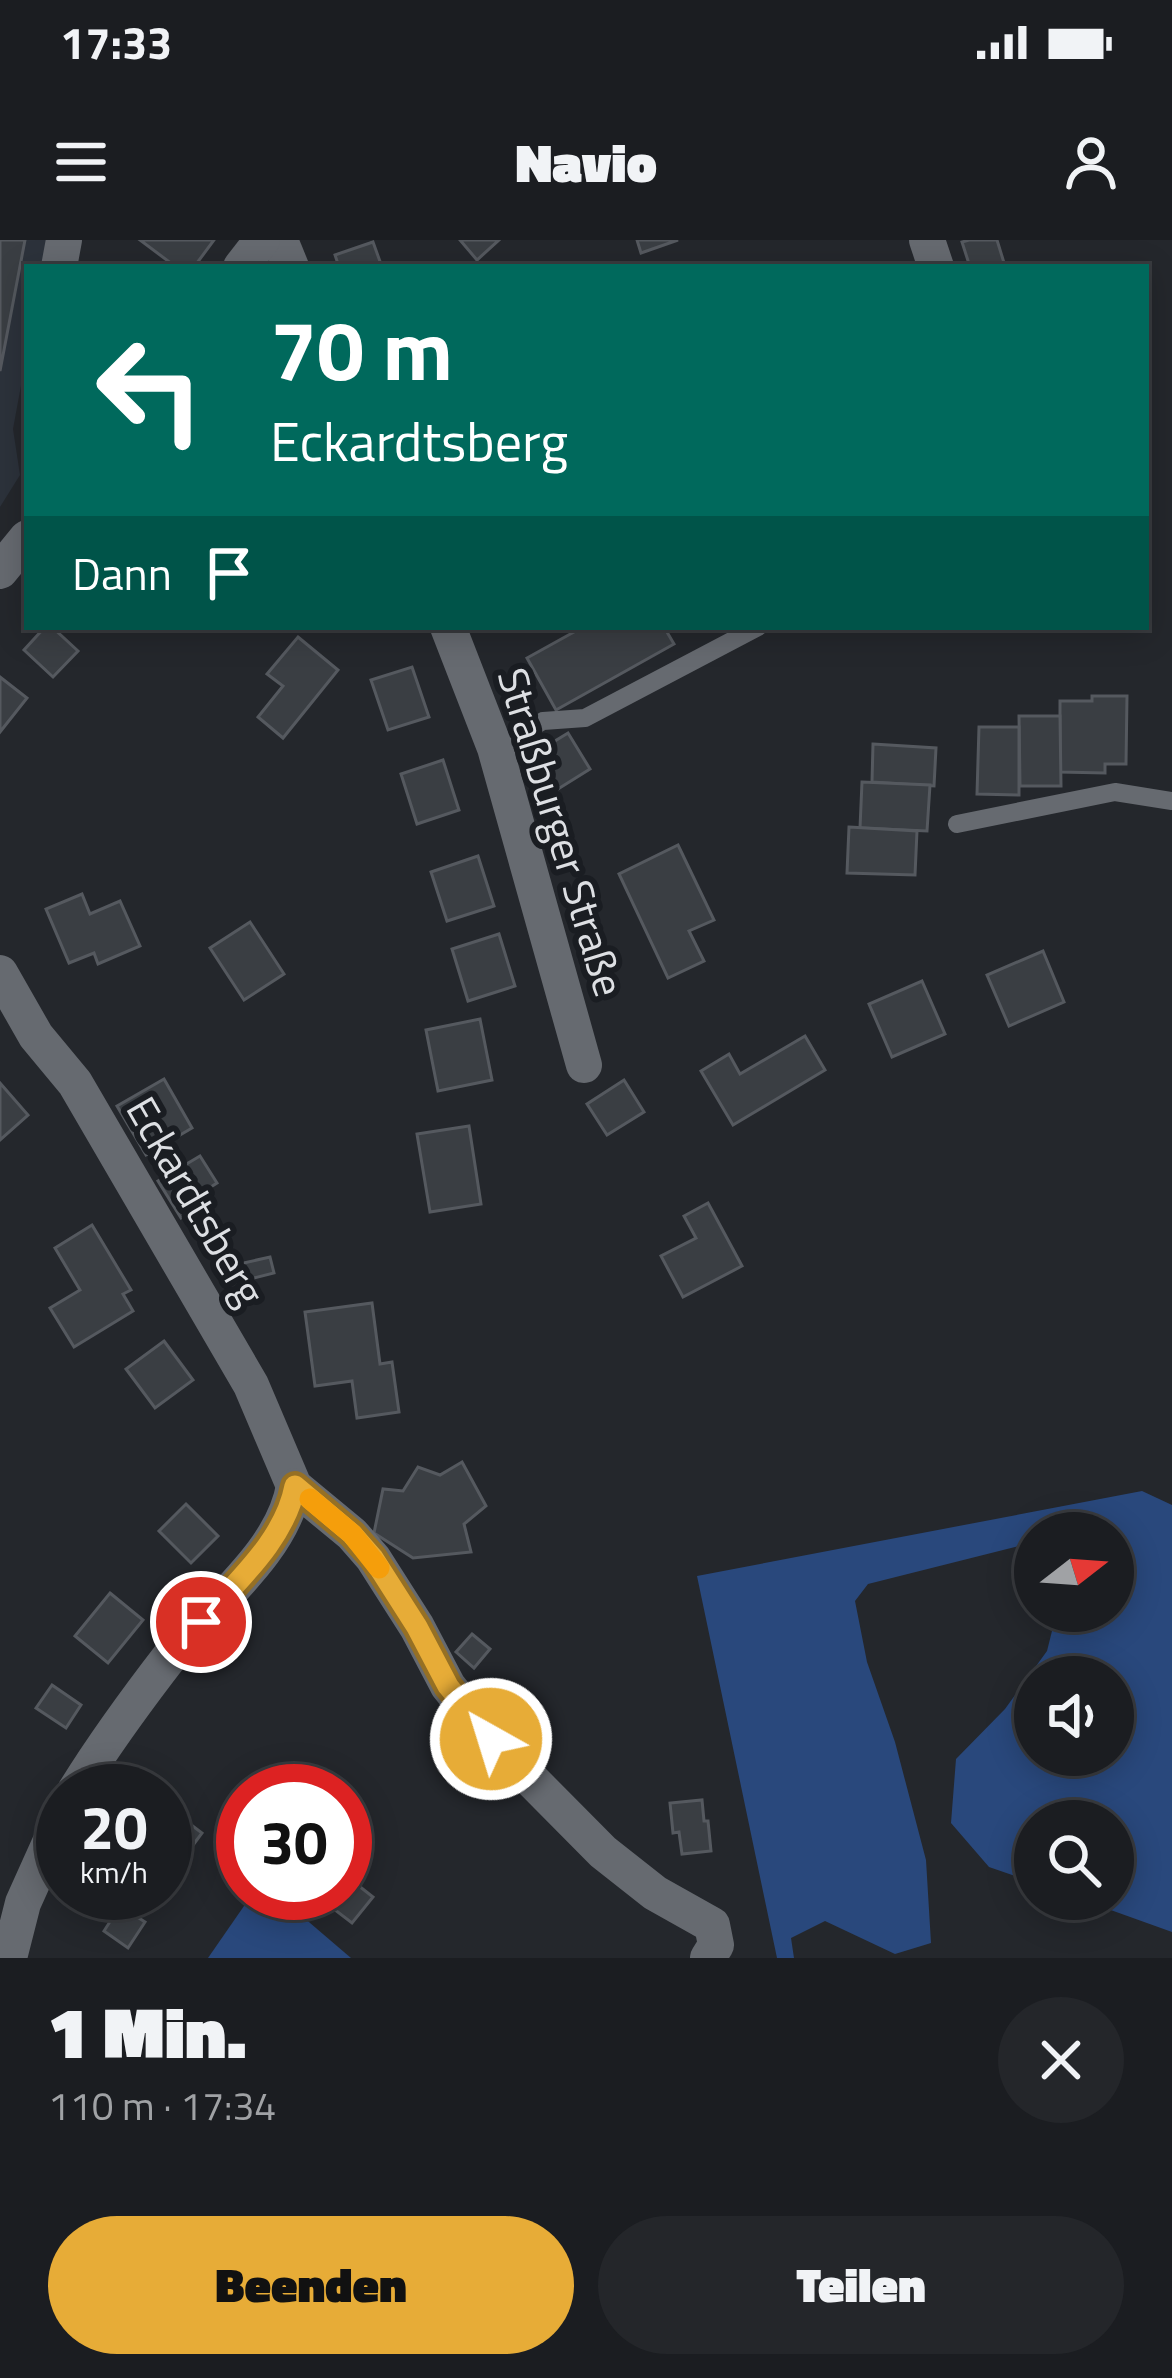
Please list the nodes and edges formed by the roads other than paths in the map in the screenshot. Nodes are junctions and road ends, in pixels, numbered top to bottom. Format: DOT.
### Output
graph roads {
  1 [pos="262,240"];
  2 [pos="243,264"];
  3 [pos="24,542"];
  4 [pos="0,571"];
  5 [pos="449,630"];
  6 [pos="752,630"];
  7 [pos="495,748"];
  8 [pos="1172,801"];
  9 [pos="957,824"];
  10 [pos="0,973"];
  11 [pos="584,1065"];
  12 [pos="295,1486"];
  13 [pos="92,1764"];
  14 [pos="36,1874"];
  15 [pos="9,1958"];
  16 [pos="708,1958"];
  1 -- 2 [label="street"];
  3 -- 4 [label="street"];
  5 -- 7 [label="street, Straßburger Straße"];
  6 -- 7 [label="lane"];
  7 -- 11 [label="street, Straßburger Straße"];
  8 -- 9 [label="lane"];
  10 -- 12 [label="street, Eckardtsberg"];
  12 -- 13 [label="street"];
  12 -- 16 [label="street, Eckardtsberg"];
  14 -- 15 [label="street"];
}
